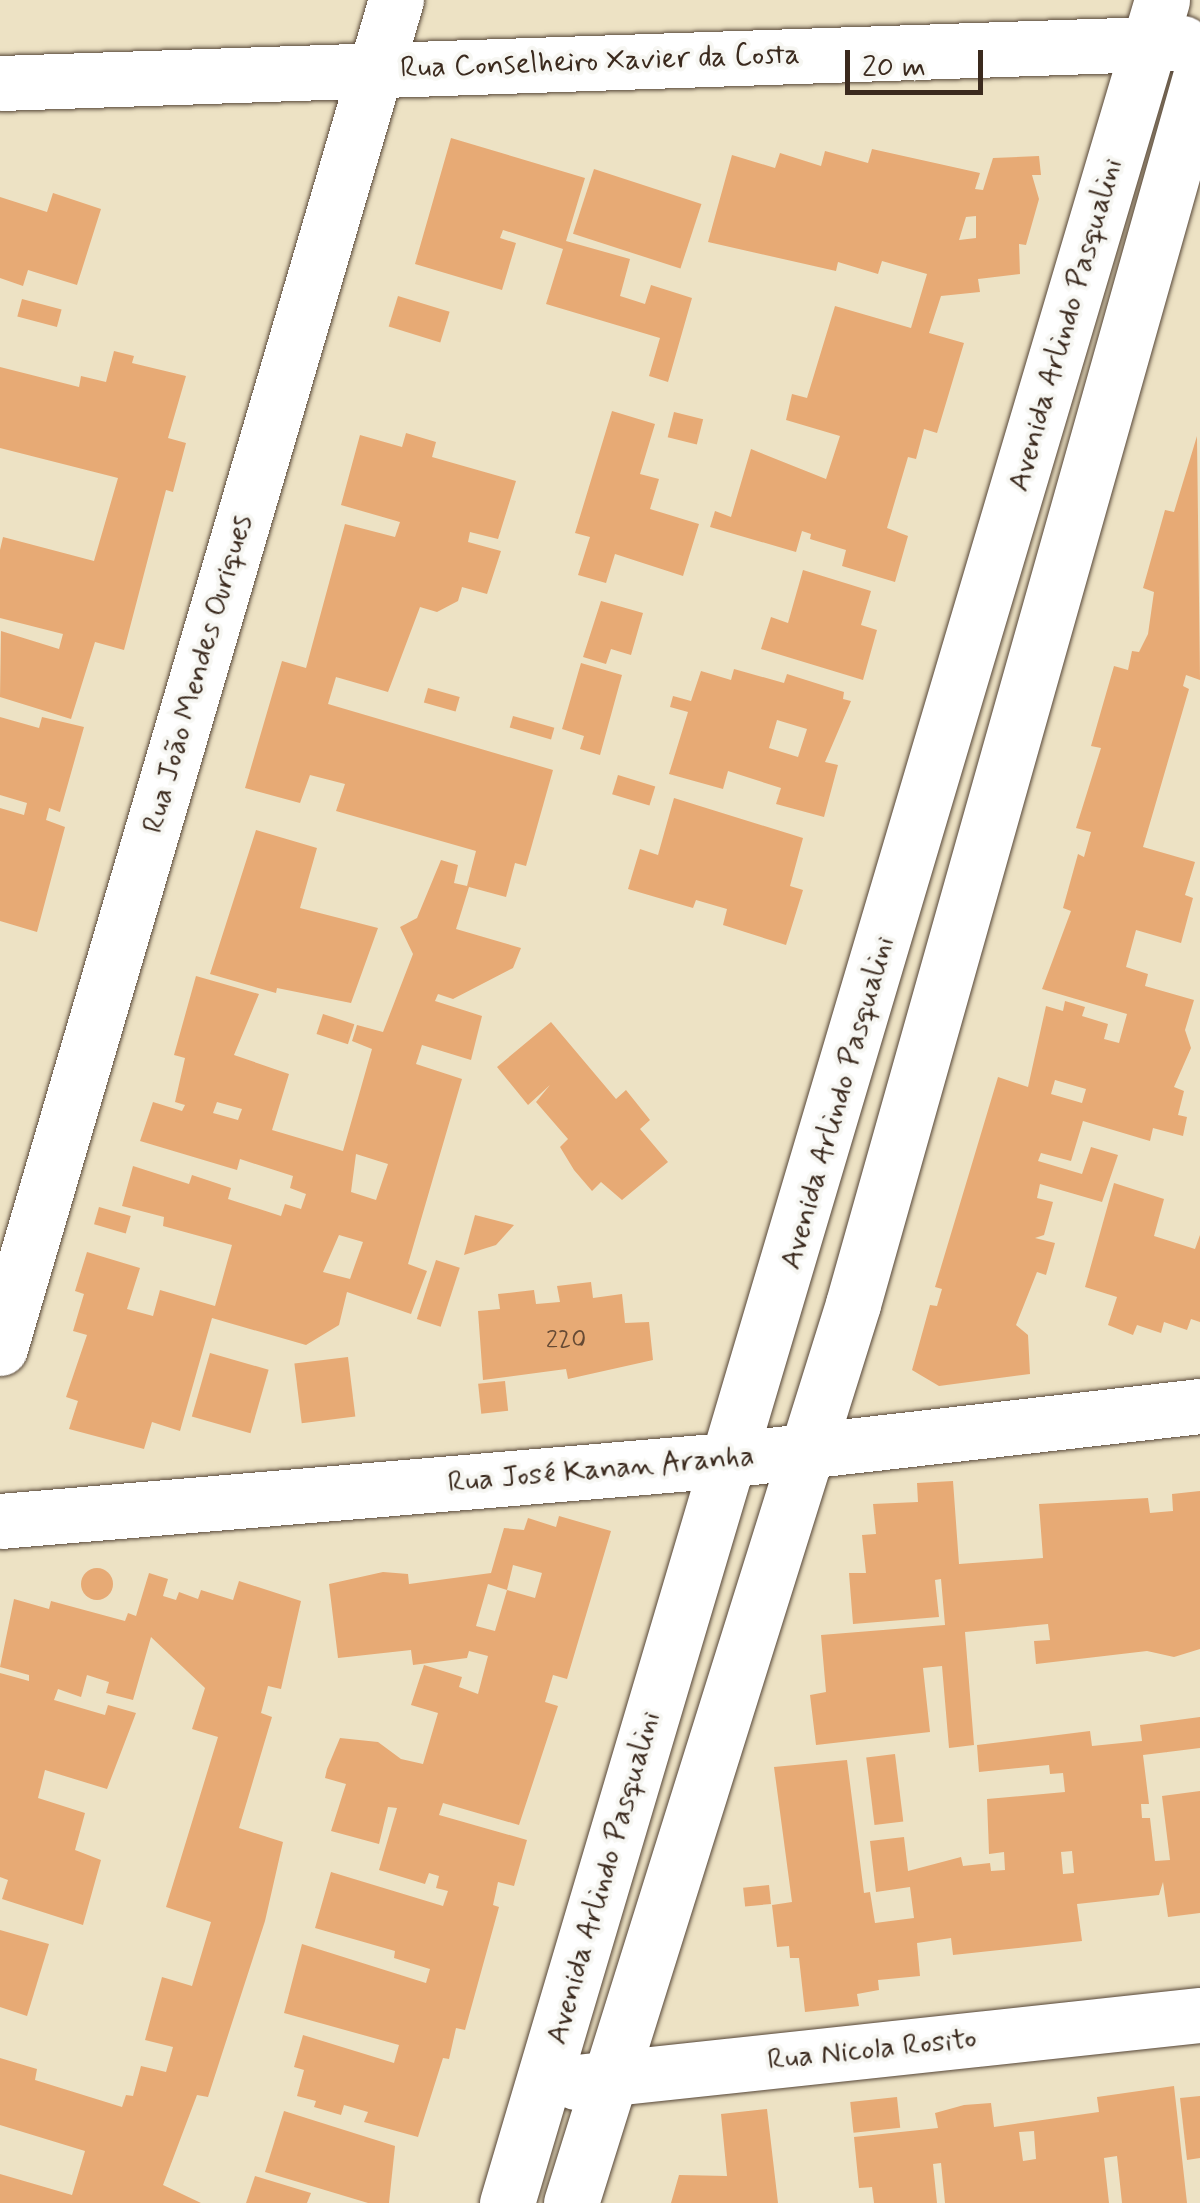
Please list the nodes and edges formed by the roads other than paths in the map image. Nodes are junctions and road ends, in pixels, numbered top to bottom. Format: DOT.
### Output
graph roads {
  1 [pos="396,0"];
  2 [pos="1170,29"];
  3 [pos="375,70"];
  4 [pos="1200,77"];
  5 [pos="0,83"];
  6 [pos="0,1348"];
  7 [pos="1200,1406"];
  8 [pos="808,1450"];
  9 [pos="726,1460"];
  10 [pos="0,1521"];
  11 [pos="1200,2015"];
  12 [pos="608,2080"];
  13 [pos="543,2084"];
  14 [pos="507,2203"];
  15 [pos="571,2203"];
  1 -- 3 [label="street, Rua João Mendes Ouriques"];
  2 -- 3 [label="street, Rua Conselheiro Xavier da Costa"];
  2 -- 9 [label="street, Avenida Arlindo Pasqualini"];
  3 -- 5 [label="street, Rua Conselheiro Xavier da Costa"];
  3 -- 6 [label="street, Rua João Mendes Ouriques"];
  4 -- 8 [label="street, Avenida Arlindo Pasqualini"];
  7 -- 8 [label="street, Rua José Kanan Aranha"];
  8 -- 9 [label="street, Rua José Kanan Aranha"];
  8 -- 12 [label="street, Avenida Arlindo Pasqualini"];
  9 -- 10 [label="street, Rua José Kanan Aranha"];
  9 -- 13 [label="street, Avenida Arlindo Pasqualini"];
  11 -- 12 [label="street, Rua Nicola Rosito"];
  12 -- 13 [label="street, Rua Nicola Rosito"];
  12 -- 15 [label="street, Avenida Arlindo Pasqualini"];
  13 -- 14 [label="street, Avenida Arlindo Pasqualini"];
}
